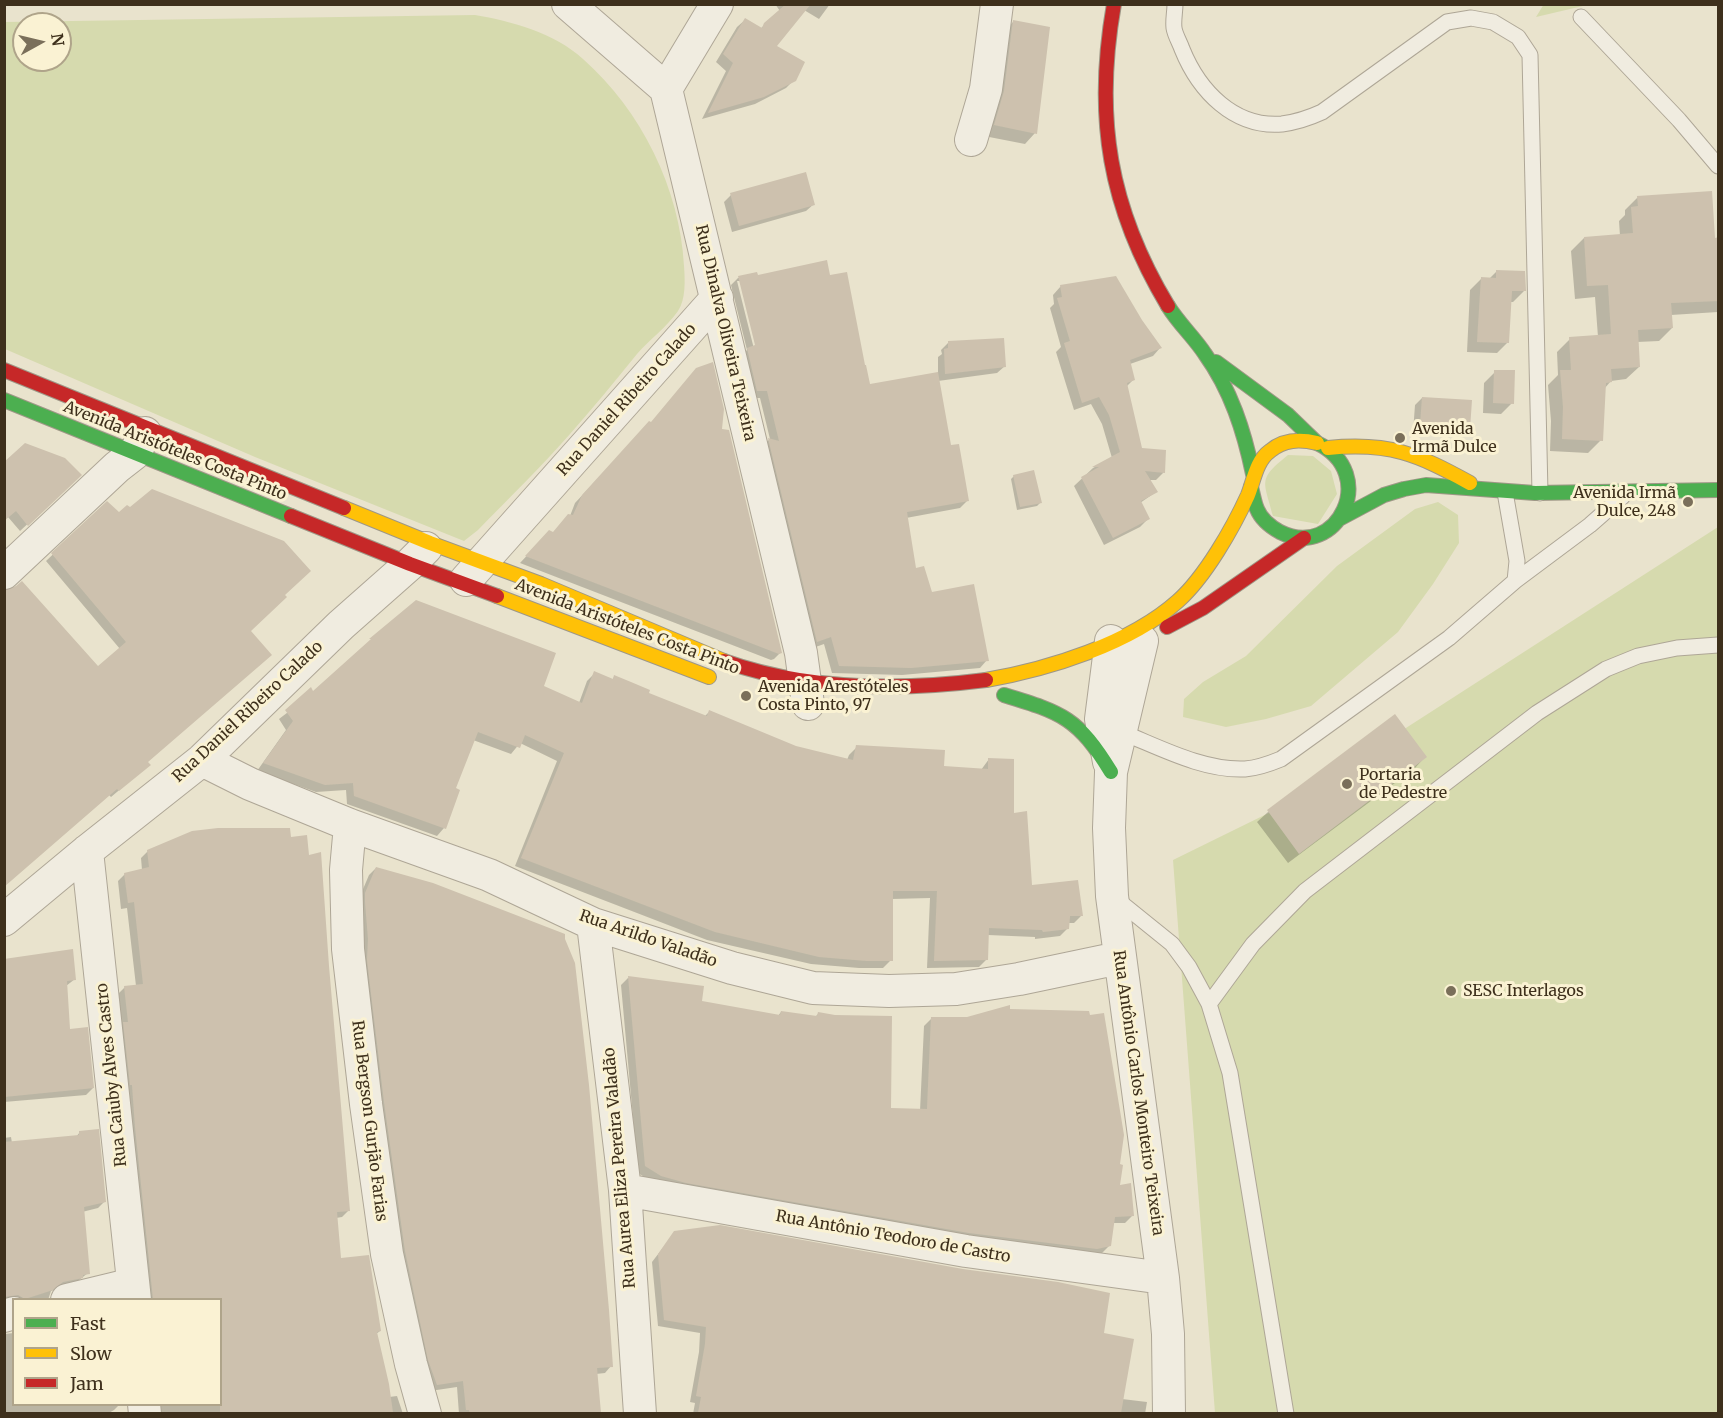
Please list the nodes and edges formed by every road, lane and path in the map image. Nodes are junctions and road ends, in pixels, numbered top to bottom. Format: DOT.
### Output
graph roads {
  1 [pos="568,4"];
  2 [pos="717,4"];
  3 [pos="997,4"];
  4 [pos="1114,4"];
  5 [pos="1175,4"];
  6 [pos="1581,18"];
  7 [pos="666,89"];
  8 [pos="971,140"];
  9 [pos="1719,166"];
  10 [pos="717,298"];
  11 [pos="1205,353"];
  12 [pos="4,370"];
  13 [pos="4,400"];
  14 [pos="141,441"];
  15 [pos="1322,445"];
  16 [pos="1252,481"];
  17 [pos="1480,488"];
  18 [pos="1719,490"];
  19 [pos="1505,492"];
  20 [pos="1540,493"];
  21 [pos="1626,493"];
  22 [pos="1339,519"];
  23 [pos="1304,538"];
  24 [pos="420,554"];
  25 [pos="474,571"];
  26 [pos="4,573"];
  27 [pos="1515,581"];
  28 [pos="1142,641"];
  29 [pos="1719,645"];
  30 [pos="1106,654"];
  31 [pos="727,684"];
  32 [pos="1036,688"];
  33 [pos="808,698"];
  34 [pos="1120,732"];
  35 [pos="202,760"];
  36 [pos="1111,772"];
  37 [pos="350,825"];
  38 [pos="87,851"];
  39 [pos="1112,896"];
  40 [pos="4,920"];
  41 [pos="593,924"];
  42 [pos="1119,958"];
  43 [pos="1209,1004"];
  44 [pos="625,1190"];
  45 [pos="1163,1278"];
  46 [pos="134,1292"];
  47 [pos="77,1298"];
  48 [pos="425,1413"];
  49 [pos="640,1413"];
  50 [pos="1169,1413"];
  51 [pos="1286,1413"];
  1 -- 7 [label="street"];
  2 -- 7 [label="street"];
  3 -- 8 [label="street"];
  4 -- 11 [label="main road"];
  5 -- 20 [label="lane"];
  6 -- 9 [label="lane"];
  7 -- 10 [label="street, Rua Dinalva Oliveira Teixeira"];
  10 -- 25 [label="street, Rua Daniel Ribeiro Calado"];
  10 -- 33 [label="street, Rua Dinalva Oliveira Teixeira"];
  11 -- 15 [label="main road"];
  11 -- 16 [label="main road"];
  12 -- 14 [label="main road, Avenida Aristóteles Costa Pinto"];
  13 -- 14 [label="main road, Avenida Aristóteles Costa Pinto"];
  14 -- 24 [label="main road, Avenida Aristóteles Costa Pinto"];
  14 -- 24 [label="main road, Avenida Aristóteles Costa Pinto"];
  14 -- 26 [label="street"];
  15 -- 16 [label="main road"];
  15 -- 17 [label="main road"];
  15 -- 22 [label="main road"];
  16 -- 23 [label="main road"];
  16 -- 30 [label="main road, Avenida Aristóteles Costa Pinto"];
  17 -- 19 [label="main road"];
  17 -- 22 [label="main road"];
  18 -- 21 [label="main road"];
  19 -- 20 [label="main road"];
  19 -- 27 [label="lane"];
  20 -- 21 [label="main road"];
  21 -- 27 [label="lane"];
  22 -- 23 [label="main road"];
  23 -- 28 [label="main road, Avenida Aristóteles Costa Pinto"];
  24 -- 25 [label="main road, Avenida Aristóteles Costa Pinto"];
  24 -- 25 [label="main road, Avenida Aristóteles Costa Pinto"];
  24 -- 35 [label="street, Rua Daniel Ribeiro Calado"];
  25 -- 31 [label="main road, Avenida Aristóteles Costa Pinto"];
  25 -- 33 [label="main road, Avenida Aristóteles Costa Pinto"];
  27 -- 34 [label="lane"];
  28 -- 30 [label="main road, Avenida Aristóteles Costa Pinto"];
  28 -- 34 [label="street, Rua Antônio Carlos Monteiro Teixeira"];
  29 -- 43 [label="lane"];
  30 -- 33 [label="main road, Avenida Aristóteles Costa Pinto"];
  30 -- 36 [label="street, Rua Antônio Carlos Monteiro Teixeira"];
  32 -- 36 [label="main road"];
  34 -- 36 [label="street, Rua Antônio Carlos Monteiro Teixeira"];
  35 -- 37 [label="street, Rua Arildo Valadão"];
  35 -- 38 [label="street, Rua Daniel Ribeiro Calado"];
  36 -- 39 [label="street, Rua Antônio Carlos Monteiro Teixeira"];
  37 -- 41 [label="street, Rua Arildo Valadão"];
  37 -- 48 [label="street, Rua Bergson Gurjão Farias"];
  38 -- 40 [label="street, Rua Daniel Ribeiro Calado"];
  38 -- 46 [label="street, Rua Caiuby Alves Castro"];
  39 -- 42 [label="street, Rua Antônio Carlos Monteiro Teixeira"];
  39 -- 43 [label="lane"];
  41 -- 42 [label="street, Rua Arildo Valadão"];
  41 -- 44 [label="street, Rua Aurea Eliza Pereira Valadão"];
  42 -- 45 [label="street, Rua Antônio Carlos Monteiro Teixeira"];
  43 -- 51 [label="lane"];
  44 -- 45 [label="street, Rua Antônio Teodoro de Castro"];
  44 -- 49 [label="street, Rua Aurea Eliza Pereira Valadão"];
  45 -- 50 [label="street, Rua Antônio Carlos Monteiro Teixeira"];
  46 -- 47 [label="street"];
}
